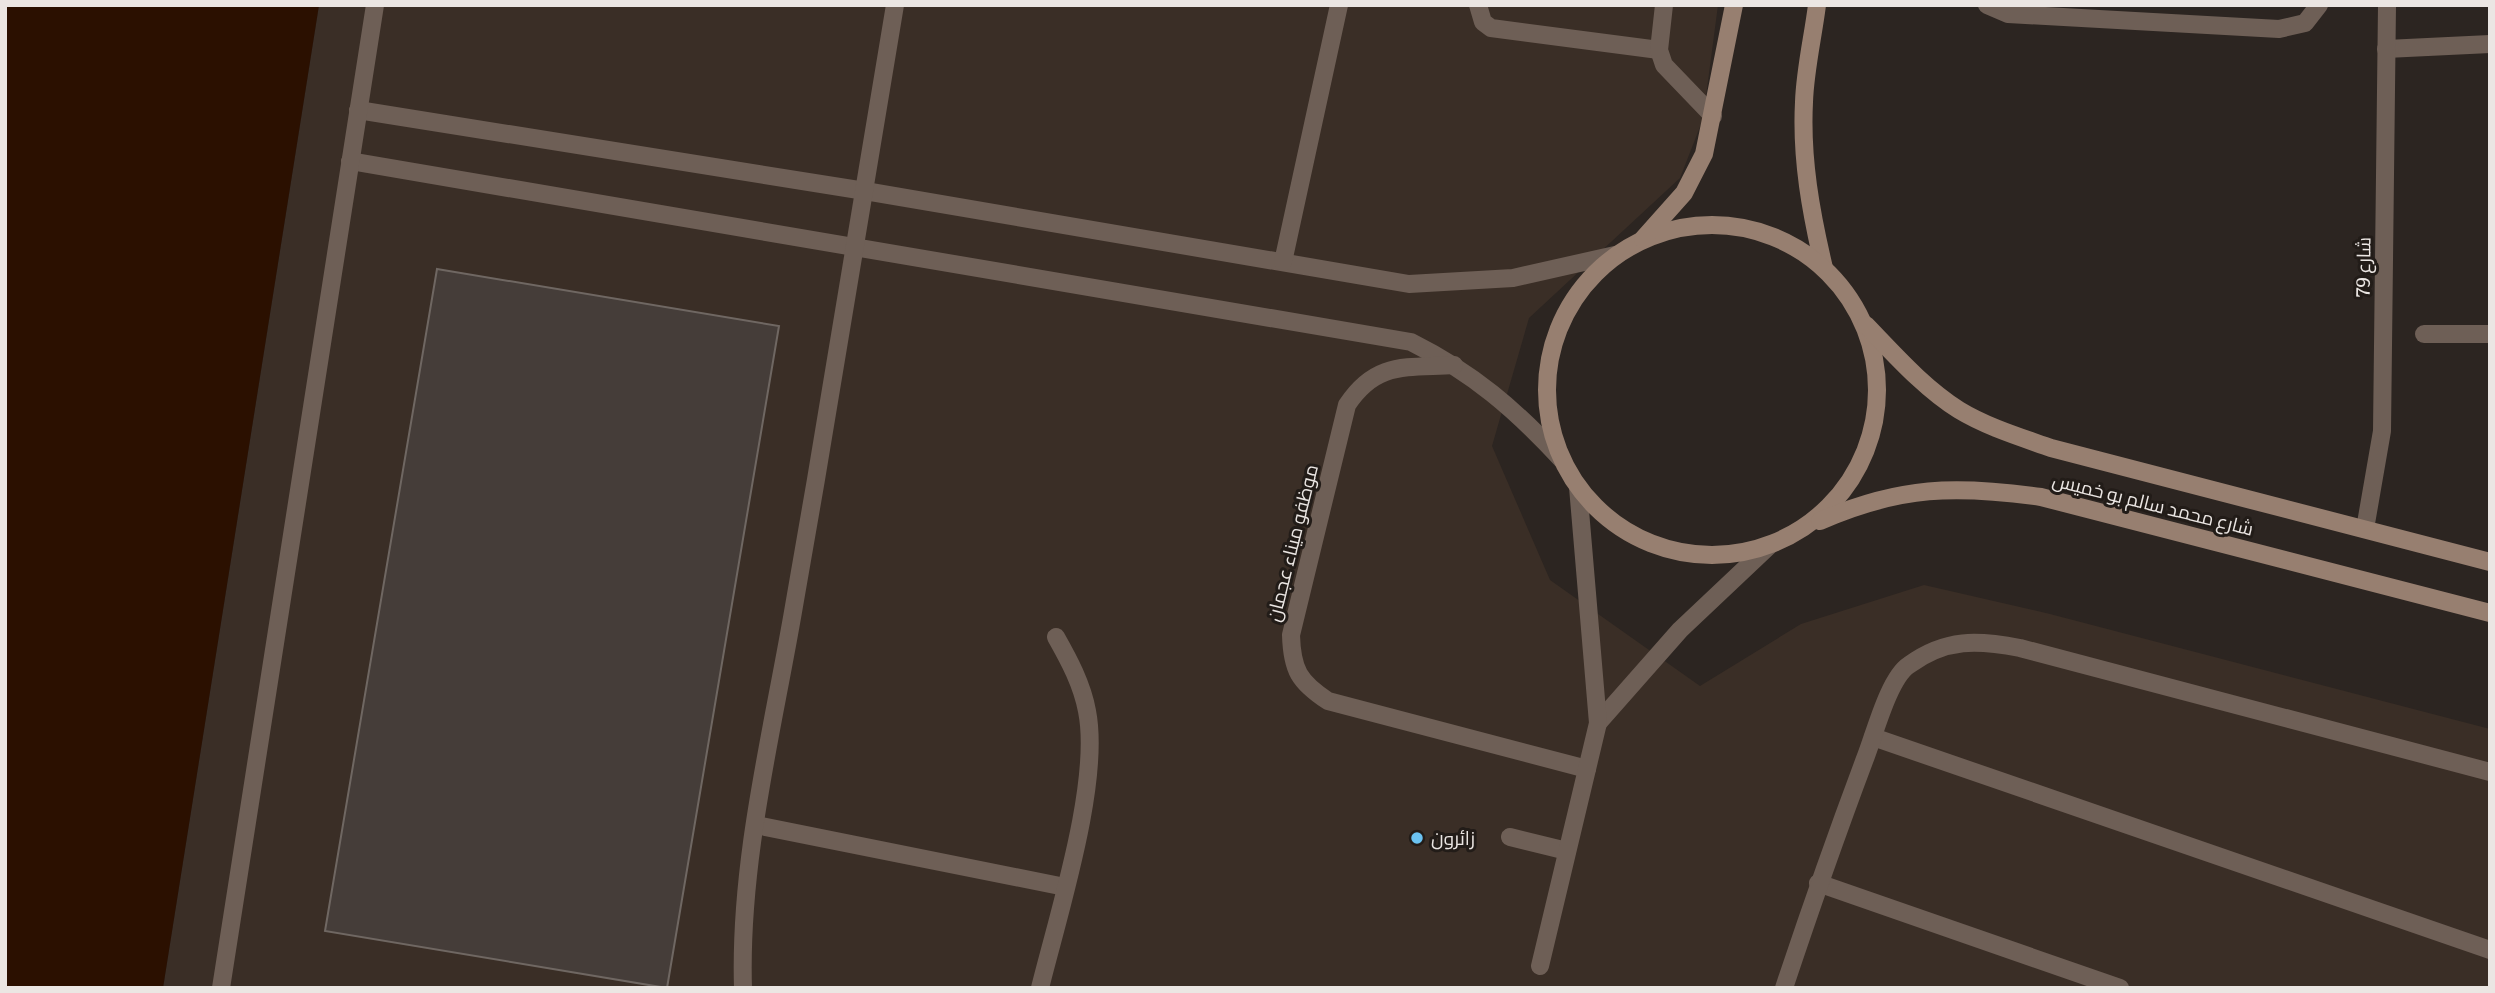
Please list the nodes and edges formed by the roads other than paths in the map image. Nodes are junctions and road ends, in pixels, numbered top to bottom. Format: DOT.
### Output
graph roads {
  1 [pos="375,5"];
  2 [pos="895,5"];
  3 [pos="1339,5"];
  4 [pos="1478,5"];
  5 [pos="1664,5"];
  6 [pos="1734,5"];
  7 [pos="1817,5"];
  8 [pos="1987,5"];
  9 [pos="2319,5"];
  10 [pos="2387,5"];
  11 [pos="2490,44"];
  12 [pos="2386,49"];
  13 [pos="1659,50"];
  14 [pos="358,110"];
  15 [pos="1713,116"];
  16 [pos="350,160"];
  17 [pos="865,191"];
  18 [pos="1643,239"];
  19 [pos="857,247"];
  20 [pos="1615,255"];
  21 [pos="1283,262"];
  22 [pos="1824,268"];
  23 [pos="1865,325"];
  24 [pos="2424,334"];
  25 [pos="2490,334"];
  26 [pos="1456,365"];
  27 [pos="1562,460"];
  28 [pos="1578,487"];
  29 [pos="1804,528"];
  30 [pos="2365,528"];
  31 [pos="1770,545"];
  32 [pos="2490,562"];
  33 [pos="2490,613"];
  34 [pos="1056,637"];
  35 [pos="1598,723"];
  36 [pos="1873,737"];
  37 [pos="1587,769"];
  38 [pos="2490,772"];
  39 [pos="756,825"];
  40 [pos="1510,837"];
  41 [pos="1567,851"];
  42 [pos="1818,883"];
  43 [pos="1065,887"];
  44 [pos="2490,950"];
  45 [pos="1540,966"];
  46 [pos="221,988"];
  47 [pos="743,988"];
  48 [pos="1040,988"];
  49 [pos="1784,988"];
  50 [pos="2120,988"];
  1 -- 14 [label="street"];
  2 -- 17 [label="street"];
  3 -- 21 [label="street"];
  4 -- 13 [label="street"];
  5 -- 13 [label="street"];
  6 -- 15 [label="main road"];
  7 -- 22 [label="main road"];
  8 -- 9 [label="street"];
  10 -- 12 [label="street, شارع 79"];
  11 -- 12 [label="street"];
  12 -- 30 [label="street, شارع 79"];
  13 -- 15 [label="street"];
  14 -- 16 [label="street"];
  14 -- 17 [label="street"];
  15 -- 18 [label="main road"];
  16 -- 19 [label="street"];
  16 -- 46 [label="street"];
  17 -- 19 [label="street"];
  17 -- 21 [label="street"];
  18 -- 20 [label="main road"];
  18 -- 22 [label="main road"];
  19 -- 26 [label="street"];
  19 -- 39 [label="street"];
  20 -- 21 [label="street"];
  20 -- 27 [label="main road"];
  22 -- 23 [label="main road"];
  23 -- 29 [label="main road"];
  23 -- 30 [label="main road, شارع محمد سالم بو خميس"];
  24 -- 25 [label="street"];
  26 -- 27 [label="street"];
  26 -- 37 [label="street, موظفو ميناء عجمان"];
  27 -- 28 [label="main road"];
  28 -- 31 [label="main road"];
  28 -- 35 [label="street"];
  29 -- 31 [label="main road"];
  29 -- 33 [label="main road, شارع محمد سالم بو خميس"];
  30 -- 32 [label="main road, شارع محمد سالم بو خميس"];
  31 -- 35 [label="street"];
  34 -- 43 [label="street"];
  35 -- 37 [label="street"];
  36 -- 38 [label="street"];
  36 -- 42 [label="street"];
  36 -- 44 [label="street"];
  37 -- 41 [label="street"];
  39 -- 43 [label="street"];
  39 -- 47 [label="street"];
  40 -- 41 [label="street"];
  41 -- 45 [label="street"];
  42 -- 49 [label="street"];
  42 -- 50 [label="street"];
  43 -- 48 [label="street"];
}
